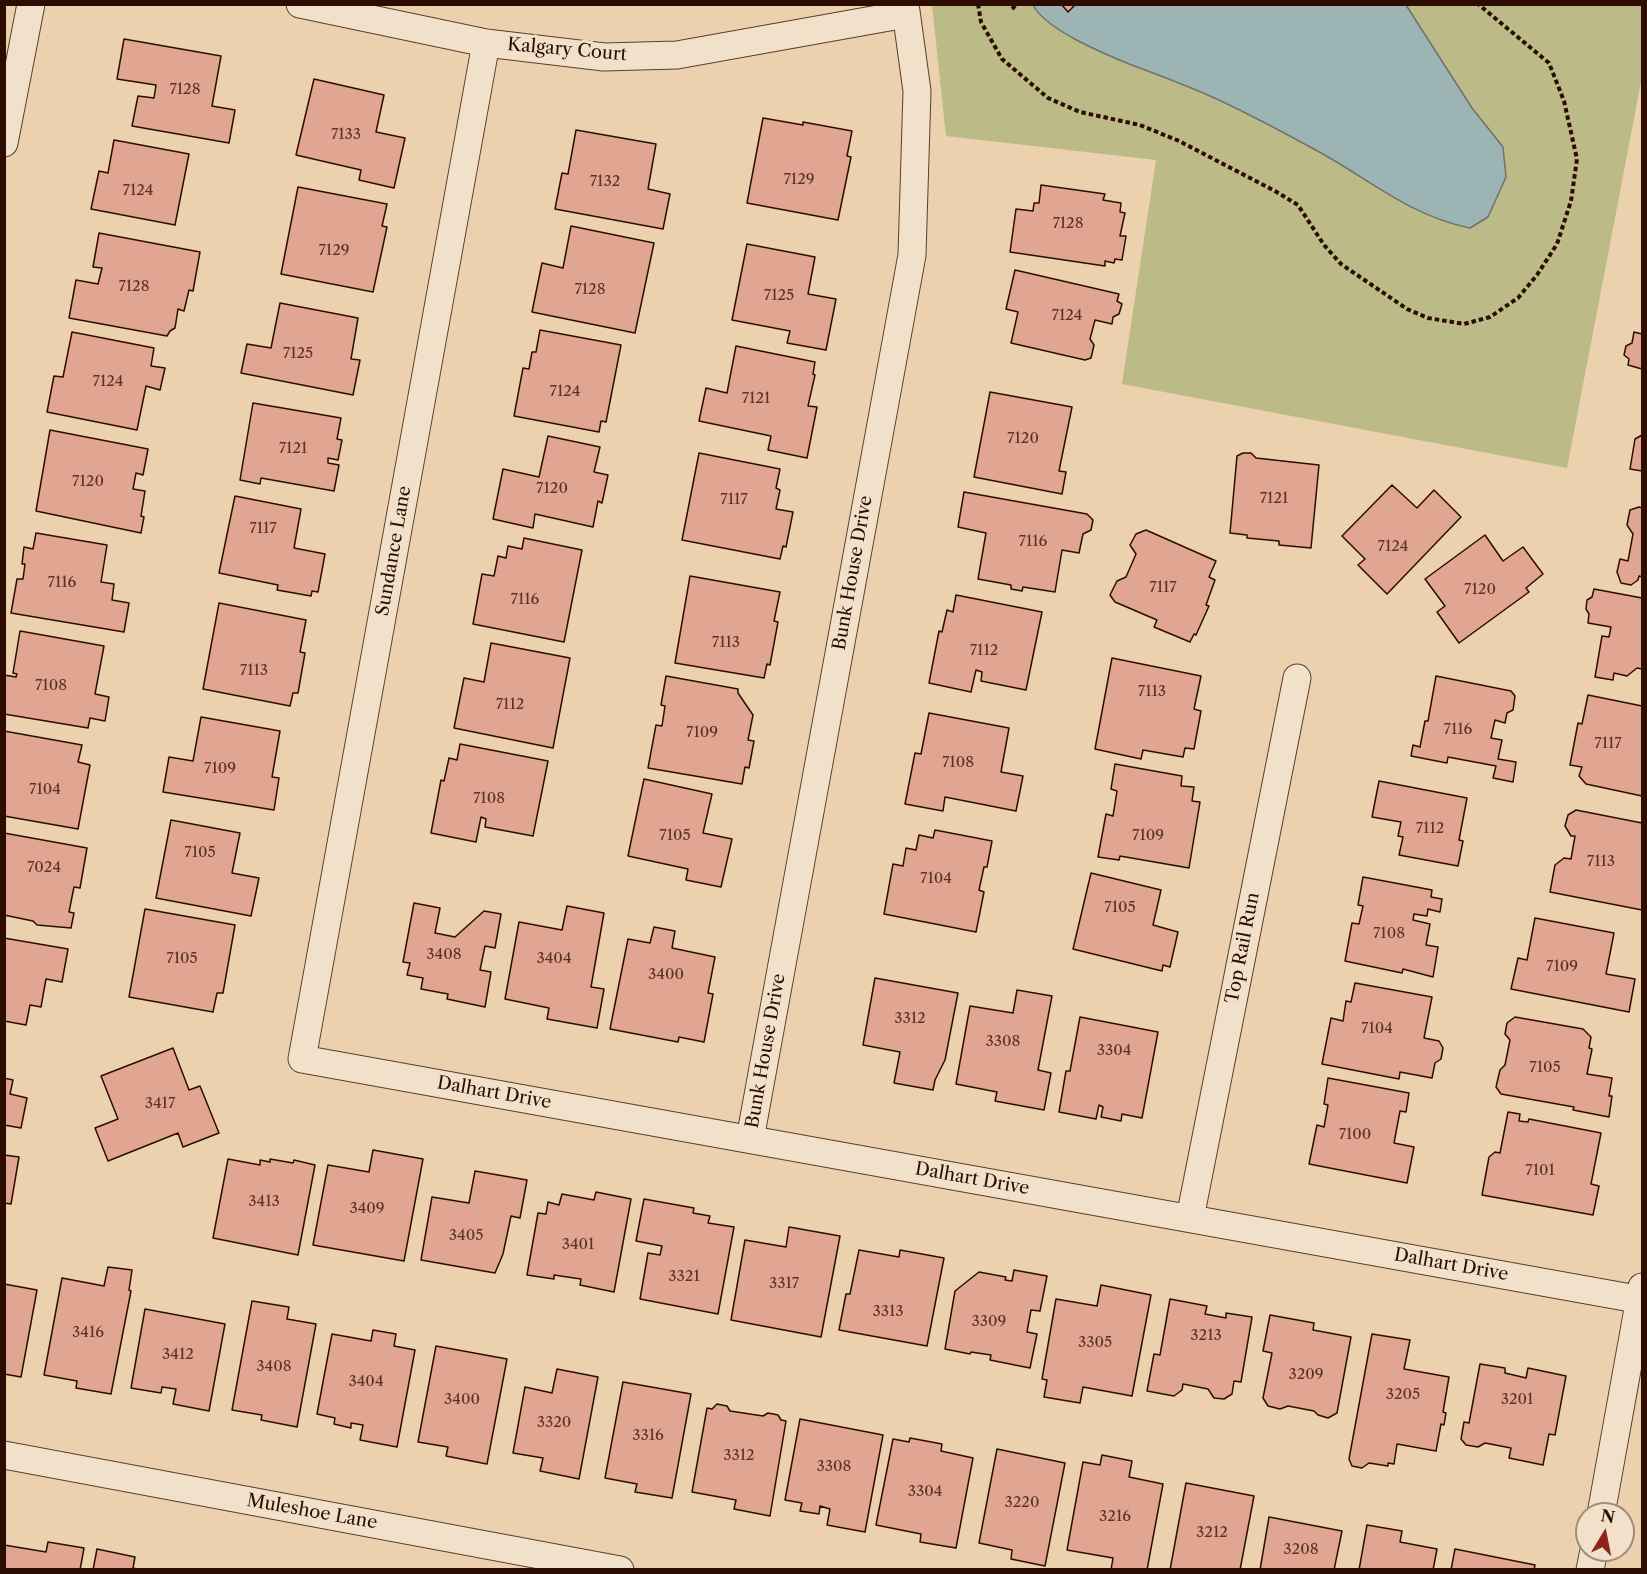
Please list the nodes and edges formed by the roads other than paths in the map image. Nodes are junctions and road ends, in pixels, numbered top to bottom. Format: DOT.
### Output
graph roads {
  1 [pos="31,4"];
  2 [pos="300,4"];
  3 [pos="905,9"];
  4 [pos="486,43"];
  5 [pos="4,143"];
  6 [pos="1297,678"];
  7 [pos="302,1059"];
  8 [pos="750,1139"];
  9 [pos="1190,1218"];
  10 [pos="1642,1295"];
  11 [pos="4,1455"];
  12 [pos="1602,1502"];
  13 [pos="620,1569"];
  1 -- 5 [label="street"];
  2 -- 4 [label="street, Kalgary Court"];
  3 -- 4 [label="street, Kalgary Court"];
  3 -- 8 [label="street, Bunk House Drive"];
  4 -- 7 [label="street, Sundance Lane"];
  6 -- 9 [label="street, Top Rail Run"];
  7 -- 8 [label="street, Dalhart Drive"];
  8 -- 9 [label="street, Dalhart Drive"];
  9 -- 10 [label="street, Dalhart Drive"];
  10 -- 12 [label="street"];
  11 -- 13 [label="street, Muleshoe Lane"];
}
